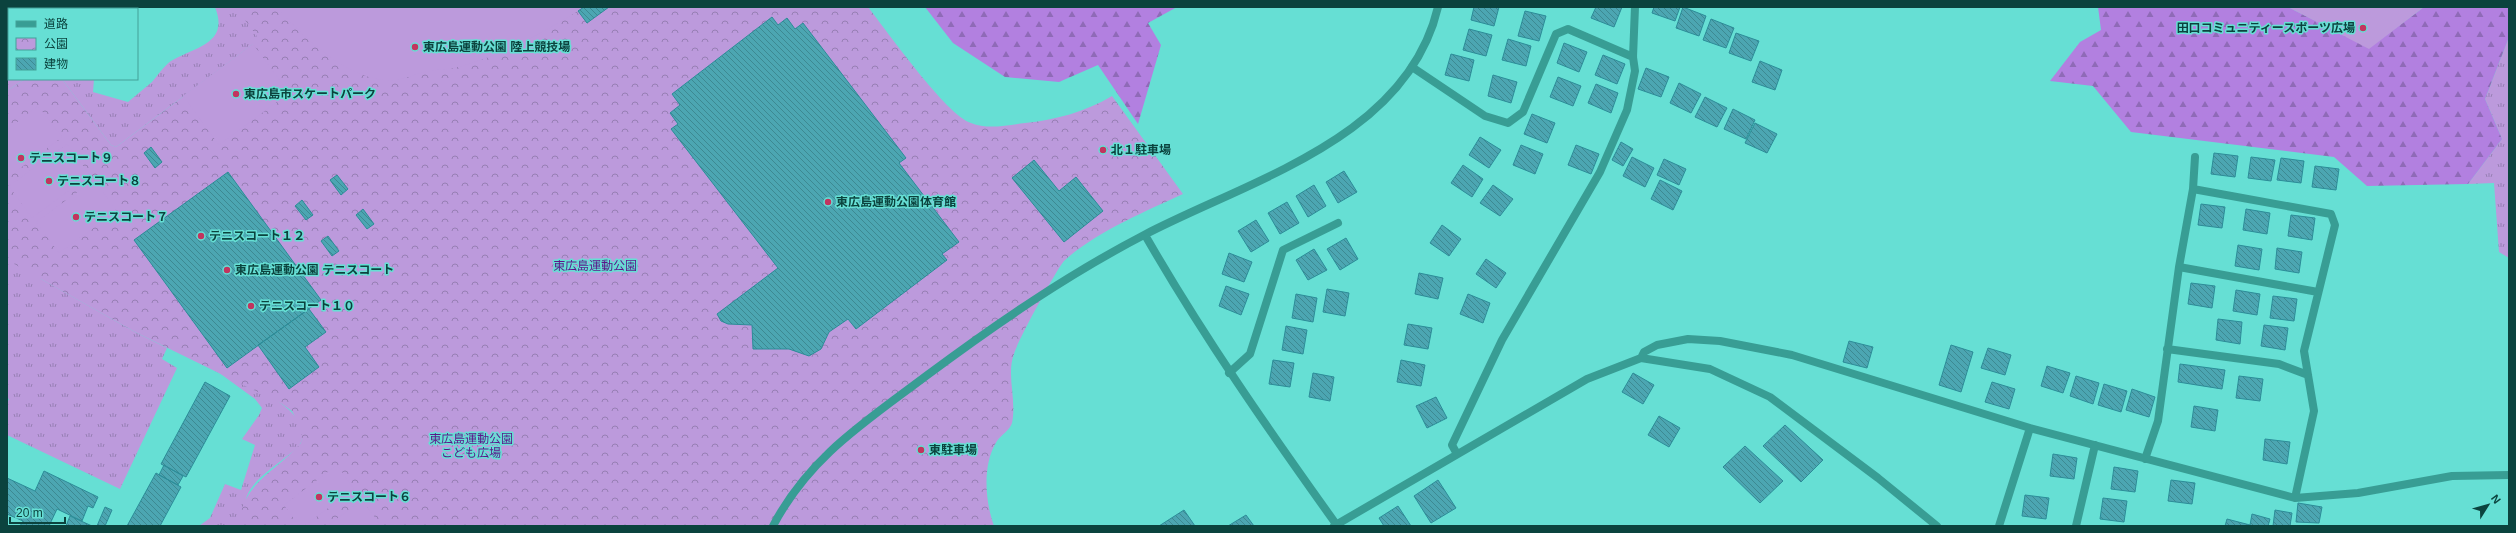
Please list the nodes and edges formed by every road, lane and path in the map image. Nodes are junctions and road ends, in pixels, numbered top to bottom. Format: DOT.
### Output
graph roads {
  1 [pos="1438,7"];
  2 [pos="1635,7"];
  3 [pos="1633,57"];
  4 [pos="1412,67"];
  5 [pos="2195,157"];
  6 [pos="2193,189"];
  7 [pos="1338,223"];
  8 [pos="1144,234"];
  9 [pos="2179,267"];
  10 [pos="2318,292"];
  11 [pos="2167,349"];
  12 [pos="1640,358"];
  13 [pos="1229,373"];
  14 [pos="2308,375"];
  15 [pos="2030,428"];
  16 [pos="2095,445"];
  17 [pos="1456,454"];
  18 [pos="2145,459"];
  19 [pos="2509,475"];
  20 [pos="2295,498"];
  21 [pos="1335,525"];
  22 [pos="773,526"];
  23 [pos="1937,526"];
  24 [pos="1999,526"];
  25 [pos="2076,526"];
  1 -- 4 [label="street"];
  2 -- 3 [label="street"];
  3 -- 4 [label="street"];
  3 -- 17 [label="street"];
  4 -- 8 [label="street"];
  5 -- 6 [label="street"];
  6 -- 9 [label="street"];
  6 -- 10 [label="street"];
  7 -- 13 [label="street"];
  8 -- 13 [label="street"];
  8 -- 22 [label="street"];
  9 -- 10 [label="street"];
  9 -- 11 [label="street"];
  10 -- 14 [label="street"];
  11 -- 14 [label="street"];
  11 -- 18 [label="street"];
  12 -- 15 [label="street"];
  12 -- 17 [label="street"];
  12 -- 23 [label="street"];
  13 -- 21 [label="street"];
  14 -- 20 [label="street"];
  15 -- 16 [label="street"];
  15 -- 24 [label="street"];
  16 -- 18 [label="street"];
  16 -- 25 [label="street"];
  17 -- 21 [label="street"];
  18 -- 20 [label="street"];
  19 -- 20 [label="street"];
}
